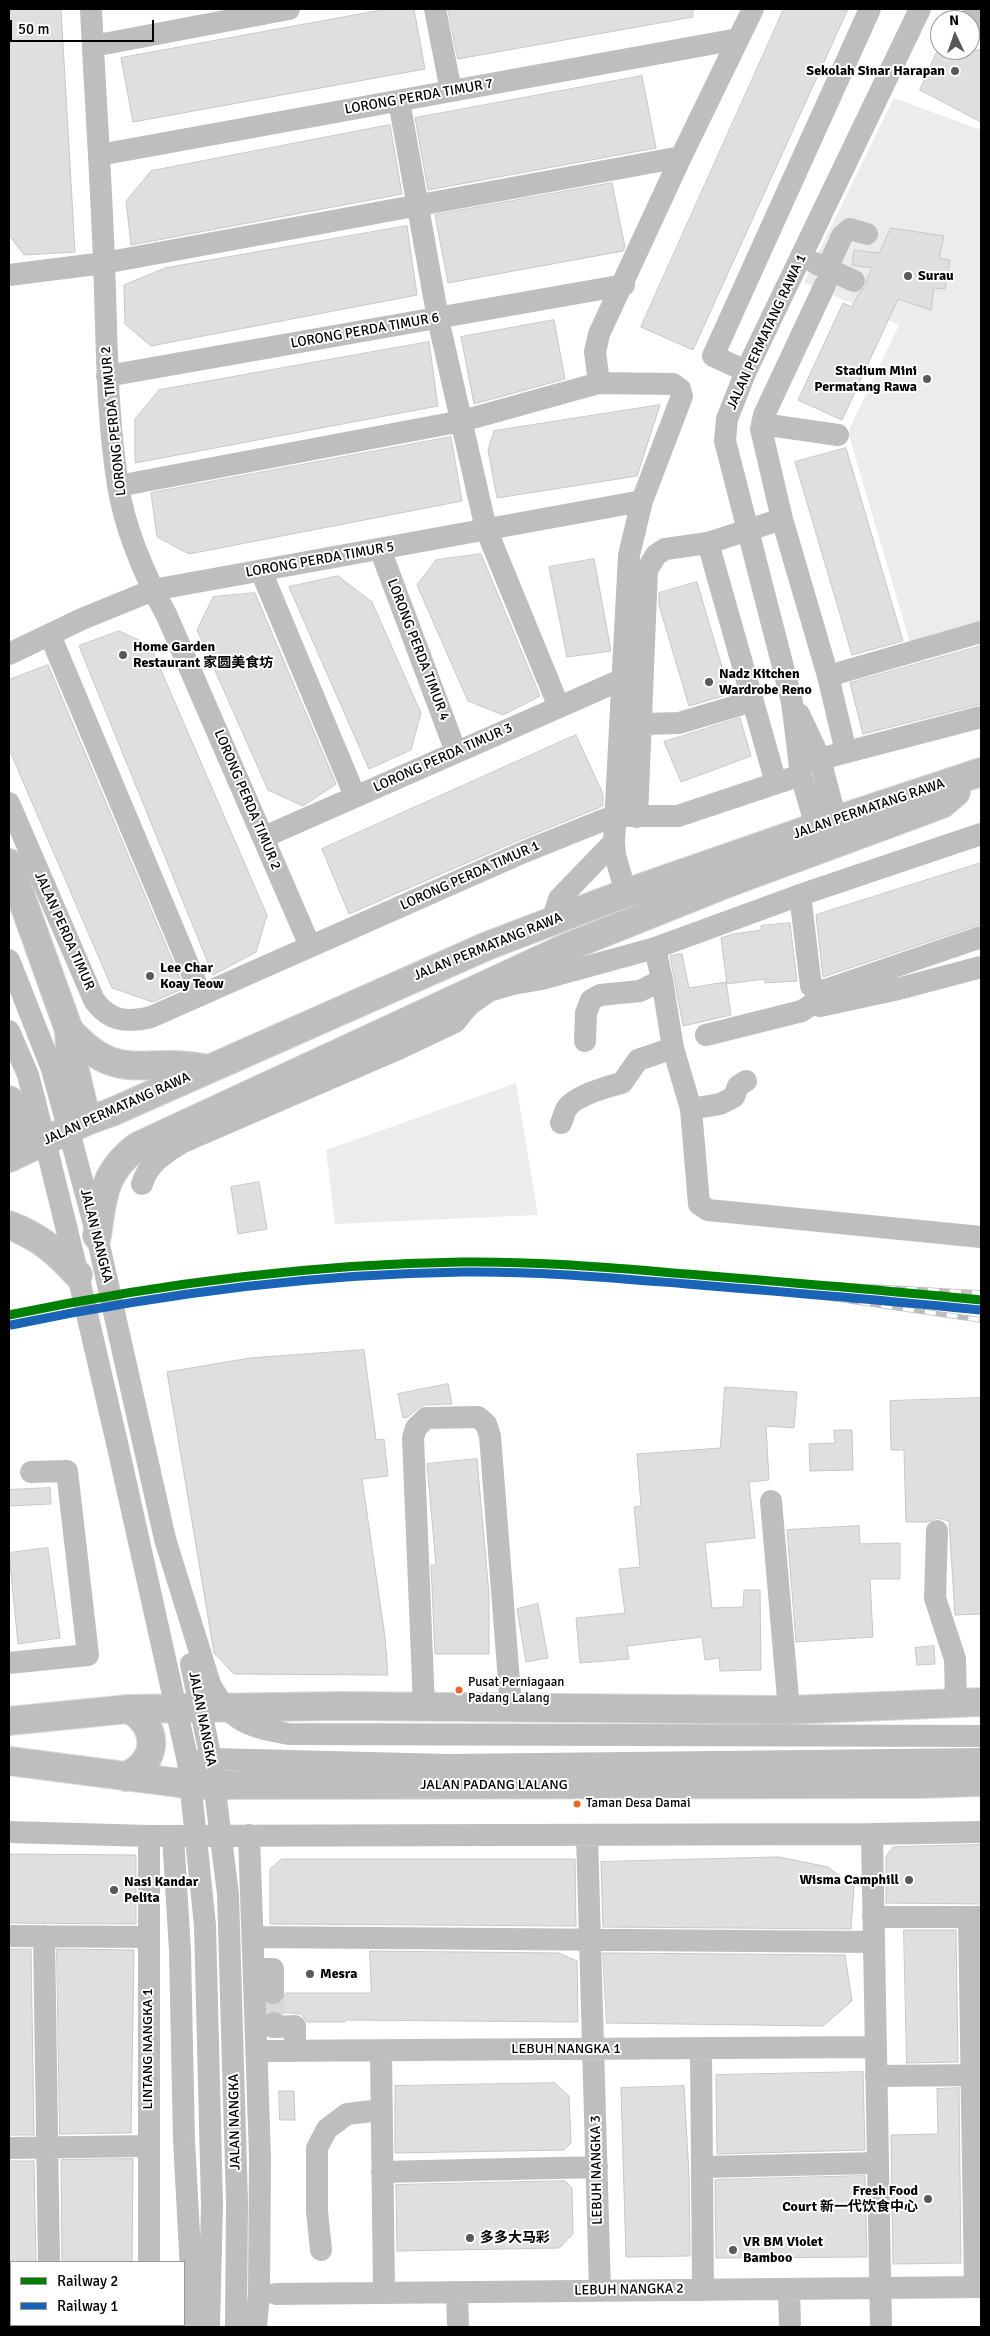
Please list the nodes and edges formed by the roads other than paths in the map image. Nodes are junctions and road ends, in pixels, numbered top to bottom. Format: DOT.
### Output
graph roads {
  1 [pos="91,9"];
  2 [pos="288,9"];
  3 [pos="435,9"];
  4 [pos="753,9"];
  5 [pos="870,9"];
  6 [pos="918,10"];
  7 [pos="738,38"];
  8 [pos="93,46"];
  9 [pos="451,91"];
  10 [pos="399,101"];
  11 [pos="99,155"];
  12 [pos="681,157"];
  13 [pos="418,205"];
  14 [pos="867,234"];
  15 [pos="802,257"];
  16 [pos="104,263"];
  17 [pos="9,275"];
  18 [pos="826,277"];
  19 [pos="854,281"];
  20 [pos="624,285"];
  21 [pos="438,319"];
  22 [pos="758,349"];
  23 [pos="788,364"];
  24 [pos="746,371"];
  25 [pos="107,376"];
  26 [pos="599,383"];
  27 [pos="462,421"];
  28 [pos="762,424"];
  29 [pos="838,435"];
  30 [pos="118,486"];
  31 [pos="642,501"];
  32 [pos="782,519"];
  33 [pos="486,530"];
  34 [pos="748,530"];
  35 [pos="708,543"];
  36 [pos="380,549"];
  37 [pos="261,571"];
  38 [pos="153,590"];
  39 [pos="981,632"];
  40 [pos="50,636"];
  41 [pos="9,654"];
  42 [pos="828,676"];
  43 [pos="622,679"];
  44 [pos="753,701"];
  45 [pos="792,702"];
  46 [pos="559,707"];
  47 [pos="981,717"];
  48 [pos="642,724"];
  49 [pos="456,752"];
  50 [pos="846,752"];
  51 [pos="820,759"];
  52 [pos="801,775"];
  53 [pos="968,781"];
  54 [pos="776,783"];
  55 [pos="355,796"];
  56 [pos="9,803"];
  57 [pos="627,817"];
  58 [pos="826,823"];
  59 [pos="981,834"];
  60 [pos="264,836"];
  61 [pos="614,842"];
  62 [pos="9,863"];
  63 [pos="626,893"];
  64 [pos="800,895"];
  65 [pos="552,921"];
  66 [pos="981,937"];
  67 [pos="310,946"];
  68 [pos="654,948"];
  69 [pos="9,960"];
  70 [pos="981,967"];
  71 [pos="662,980"];
  72 [pos="201,994"];
  73 [pos="813,994"];
  74 [pos="151,1017"];
  75 [pos="9,1030"];
  76 [pos="69,1030"];
  77 [pos="706,1035"];
  78 [pos="585,1041"];
  79 [pos="673,1048"];
  80 [pos="206,1069"];
  81 [pos="746,1081"];
  82 [pos="9,1100"];
  83 [pos="691,1109"];
  84 [pos="77,1122"];
  85 [pos="561,1123"];
  86 [pos="26,1147"];
  87 [pos="142,1184"];
  88 [pos="9,1225"];
  89 [pos="97,1236"];
  90 [pos="981,1237"];
  91 [pos="78,1275"];
  92 [pos="31,1472"];
  93 [pos="770,1501"];
  94 [pos="937,1531"];
  95 [pos="165,1539"];
  96 [pos="9,1663"];
  97 [pos="969,1702"];
  98 [pos="424,1706"];
  99 [pos="510,1707"];
  100 [pos="128,1709"];
  101 [pos="198,1709"];
  102 [pos="790,1710"];
  103 [pos="9,1721"];
  104 [pos="981,1736"];
  105 [pos="212,1759"];
  106 [pos="981,1759"];
  107 [pos="9,1761"];
  108 [pos="192,1774"];
  109 [pos="126,1777"];
  110 [pos="981,1782"];
  111 [pos="9,1832"];
  112 [pos="981,1832"];
  113 [pos="872,1834"];
  114 [pos="249,1835"];
  115 [pos="587,1835"];
  116 [pos="149,1836"];
  117 [pos="173,1836"];
  118 [pos="252,1891"];
  119 [pos="177,1896"];
  120 [pos="873,1917"];
  121 [pos="975,1917"];
  122 [pos="9,1936"];
  123 [pos="44,1936"];
  124 [pos="148,1936"];
  125 [pos="254,1937"];
  126 [pos="590,1939"];
  127 [pos="874,1942"];
  128 [pos="255,1970"];
  129 [pos="273,1993"];
  130 [pos="274,2022"];
  131 [pos="875,2047"];
  132 [pos="701,2048"];
  133 [pos="594,2049"];
  134 [pos="257,2051"];
  135 [pos="295,2051"];
  136 [pos="380,2051"];
  137 [pos="976,2075"];
  138 [pos="876,2076"];
  139 [pos="381,2110"];
  140 [pos="148,2146"];
  141 [pos="47,2147"];
  142 [pos="9,2148"];
  143 [pos="877,2163"];
  144 [pos="598,2167"];
  145 [pos="703,2167"];
  146 [pos="382,2172"];
  147 [pos="321,2250"];
  148 [pos="48,2261"];
  149 [pos="149,2261"];
  150 [pos="978,2287"];
  151 [pos="880,2288"];
  152 [pos="788,2289"];
  153 [pos="703,2290"];
  154 [pos="600,2291"];
  155 [pos="457,2292"];
  156 [pos="384,2293"];
  157 [pos="276,2294"];
  158 [pos="194,2327"];
  159 [pos="209,2327"];
  160 [pos="236,2327"];
  161 [pos="256,2327"];
  162 [pos="458,2327"];
  163 [pos="790,2327"];
  164 [pos="880,2327"];
  1 -- 8 [label="street, LORONG PERDA TIMUR 2"];
  2 -- 8 [label="street"];
  3 -- 9 [label="street"];
  4 -- 7 [label="street"];
  5 -- 24 [label="street"];
  6 -- 15 [label="street, JALAN PERMATANG RAWA 1"];
  7 -- 9 [label="street, LORONG PERDA TIMUR 7"];
  7 -- 12 [label="street"];
  8 -- 11 [label="street, LORONG PERDA TIMUR 2"];
  9 -- 10 [label="street, LORONG PERDA TIMUR 7"];
  10 -- 11 [label="street, LORONG PERDA TIMUR 7"];
  10 -- 13 [label="street"];
  11 -- 16 [label="street, LORONG PERDA TIMUR 2"];
  12 -- 13 [label="street"];
  12 -- 20 [label="street"];
  13 -- 16 [label="street"];
  13 -- 21 [label="street"];
  14 -- 18 [label="street"];
  15 -- 18 [label="street"];
  15 -- 22 [label="street, JALAN PERMATANG RAWA 1"];
  16 -- 17 [label="street"];
  16 -- 25 [label="street, LORONG PERDA TIMUR 2"];
  18 -- 19 [label="street"];
  18 -- 23 [label="street"];
  20 -- 21 [label="street, LORONG PERDA TIMUR 6"];
  20 -- 26 [label="street"];
  21 -- 25 [label="street, LORONG PERDA TIMUR 6"];
  21 -- 27 [label="street"];
  22 -- 23 [label="street"];
  22 -- 24 [label="street, JALAN PERMATANG RAWA 1"];
  23 -- 28 [label="street"];
  24 -- 34 [label="street, JALAN PERMATANG RAWA 1"];
  25 -- 30 [label="street, LORONG PERDA TIMUR 2"];
  26 -- 27 [label="street"];
  26 -- 31 [label="street"];
  27 -- 30 [label="street"];
  27 -- 33 [label="street"];
  28 -- 29 [label="street"];
  28 -- 32 [label="street"];
  30 -- 38 [label="street, LORONG PERDA TIMUR 2"];
  31 -- 33 [label="street, LORONG PERDA TIMUR 5"];
  31 -- 43 [label="street"];
  32 -- 34 [label="street"];
  32 -- 42 [label="street"];
  33 -- 36 [label="street, LORONG PERDA TIMUR 5"];
  33 -- 46 [label="street"];
  34 -- 35 [label="street"];
  34 -- 45 [label="street, JALAN PERMATANG RAWA 1"];
  35 -- 44 [label="street"];
  35 -- 48 [label="street"];
  36 -- 37 [label="street, LORONG PERDA TIMUR 5"];
  36 -- 49 [label="street, LORONG PERDA TIMUR 4"];
  37 -- 38 [label="street, LORONG PERDA TIMUR 5"];
  37 -- 55 [label="street"];
  38 -- 40 [label="street, LORONG PERDA TIMUR 5"];
  38 -- 60 [label="street, LORONG PERDA TIMUR 2"];
  39 -- 42 [label="street"];
  40 -- 41 [label="street, LORONG PERDA TIMUR 5"];
  40 -- 72 [label="street"];
  42 -- 50 [label="street"];
  43 -- 46 [label="street, LORONG PERDA TIMUR 3"];
  43 -- 57 [label="street"];
  44 -- 48 [label="street"];
  44 -- 54 [label="street"];
  45 -- 51 [label="street, JALAN PERMATANG RAWA 1"];
  45 -- 52 [label="street, JALAN PERMATANG RAWA 1"];
  46 -- 49 [label="street, LORONG PERDA TIMUR 3"];
  47 -- 50 [label="street"];
  48 -- 57 [label="street"];
  49 -- 55 [label="street, LORONG PERDA TIMUR 3"];
  50 -- 51 [label="street"];
  51 -- 58 [label="street, JALAN PERMATANG RAWA 1"];
  52 -- 54 [label="street, LORONG PERDA TIMUR 1"];
  52 -- 58 [label="street, JALAN PERMATANG RAWA 1"];
  53 -- 58 [label="main road, JALAN PERMATANG RAWA"];
  53 -- 89 [label="main road"];
  54 -- 57 [label="street, LORONG PERDA TIMUR 1"];
  55 -- 60 [label="street, LORONG PERDA TIMUR 3"];
  56 -- 74 [label="street, JALAN PERDA TIMUR"];
  57 -- 61 [label="street"];
  57 -- 67 [label="street, LORONG PERDA TIMUR 1"];
  58 -- 63 [label="main road, JALAN PERMATANG RAWA"];
  59 -- 64 [label="street"];
  60 -- 67 [label="street, LORONG PERDA TIMUR 2"];
  61 -- 63 [label="street"];
  61 -- 65 [label="street"];
  62 -- 76 [label="main road"];
  63 -- 65 [label="main road, JALAN PERMATANG RAWA"];
  64 -- 68 [label="street"];
  64 -- 73 [label="street"];
  65 -- 80 [label="main road, JALAN PERMATANG RAWA"];
  66 -- 73 [label="street"];
  67 -- 72 [label="street, LORONG PERDA TIMUR 1"];
  68 -- 71 [label="street"];
  68 -- 87 [label="street"];
  69 -- 84 [label="street"];
  70 -- 73 [label="street"];
  71 -- 78 [label="street"];
  71 -- 79 [label="street"];
  72 -- 74 [label="street, LORONG PERDA TIMUR 1"];
  73 -- 77 [label="street"];
  75 -- 86 [label="street"];
  76 -- 80 [label="main road"];
  76 -- 84 [label="main road"];
  79 -- 83 [label="street"];
  79 -- 85 [label="street"];
  80 -- 84 [label="main road, JALAN PERMATANG RAWA"];
  81 -- 83 [label="street"];
  82 -- 86 [label="main road"];
  83 -- 90 [label="street"];
  84 -- 86 [label="main road, JALAN PERMATANG RAWA"];
  84 -- 89 [label="street, JALAN NANGKA, bridge"];
  86 -- 91 [label="street, JALAN NANGKA, bridge"];
  88 -- 91 [label="main road"];
  89 -- 95 [label="street, JALAN NANGKA"];
  91 -- 108 [label="street, JALAN NANGKA, bridge"];
  92 -- 96 [label="street"];
  93 -- 102 [label="street"];
  94 -- 97 [label="street"];
  95 -- 104 [label="street, bridge"];
  95 -- 105 [label="street, JALAN NANGKA, bridge"];
  97 -- 102 [label="main road"];
  98 -- 99 [label="main road"];
  98 -- 99 [label="street"];
  98 -- 101 [label="main road"];
  99 -- 102 [label="main road"];
  100 -- 101 [label="main road"];
  100 -- 103 [label="main road"];
  100 -- 109 [label="main road"];
  101 -- 108 [label="main road"];
  105 -- 106 [label="street"];
  105 -- 108 [label="street"];
  105 -- 160 [label="street, JALAN NANGKA, bridge"];
  107 -- 109 [label="main road, JALAN PADANG LALANG"];
  108 -- 109 [label="main road, JALAN PADANG LALANG"];
  108 -- 110 [label="main road, JALAN PADANG LALANG"];
  108 -- 159 [label="street, JALAN NANGKA, bridge"];
  111 -- 116 [label="street"];
  112 -- 113 [label="street"];
  113 -- 115 [label="street"];
  113 -- 120 [label="street"];
  114 -- 115 [label="street"];
  114 -- 117 [label="street"];
  114 -- 118 [label="street"];
  115 -- 126 [label="street, LEBUH NANGKA 3"];
  116 -- 117 [label="street"];
  116 -- 124 [label="street, LINTANG NANGKA 1"];
  117 -- 119 [label="street"];
  118 -- 119 [label="street"];
  118 -- 125 [label="street"];
  119 -- 158 [label="street"];
  120 -- 121 [label="street"];
  120 -- 127 [label="street"];
  121 -- 137 [label="street"];
  122 -- 123 [label="street"];
  123 -- 124 [label="street"];
  123 -- 141 [label="street"];
  124 -- 140 [label="street, LINTANG NANGKA 1"];
  125 -- 126 [label="street"];
  125 -- 128 [label="street"];
  126 -- 127 [label="street"];
  126 -- 133 [label="street, LEBUH NANGKA 3"];
  127 -- 131 [label="street"];
  128 -- 129 [label="street"];
  128 -- 134 [label="street"];
  130 -- 135 [label="street"];
  131 -- 132 [label="street, LEBUH NANGKA 1"];
  131 -- 138 [label="street"];
  132 -- 133 [label="street, LEBUH NANGKA 1"];
  132 -- 145 [label="street"];
  133 -- 136 [label="street, LEBUH NANGKA 1"];
  133 -- 144 [label="street, LEBUH NANGKA 3"];
  134 -- 135 [label="street, LEBUH NANGKA 1"];
  134 -- 161 [label="street"];
  135 -- 136 [label="street, LEBUH NANGKA 1"];
  136 -- 139 [label="street"];
  137 -- 138 [label="street"];
  137 -- 150 [label="street"];
  138 -- 143 [label="street"];
  139 -- 146 [label="street"];
  139 -- 147 [label="street"];
  140 -- 141 [label="street"];
  140 -- 149 [label="street, LINTANG NANGKA 1"];
  141 -- 142 [label="street"];
  141 -- 148 [label="street"];
  143 -- 145 [label="street"];
  143 -- 151 [label="street"];
  144 -- 146 [label="street"];
  144 -- 154 [label="street, LEBUH NANGKA 3"];
  145 -- 153 [label="street"];
  146 -- 156 [label="street"];
  150 -- 151 [label="street, LEBUH NANGKA 2"];
  151 -- 152 [label="street, LEBUH NANGKA 2"];
  151 -- 164 [label="street"];
  152 -- 153 [label="street, LEBUH NANGKA 2"];
  152 -- 163 [label="street"];
  153 -- 154 [label="street, LEBUH NANGKA 2"];
  154 -- 155 [label="street, LEBUH NANGKA 2"];
  155 -- 156 [label="street, LEBUH NANGKA 2"];
  155 -- 162 [label="street"];
  156 -- 157 [label="street, LEBUH NANGKA 2"];
}
